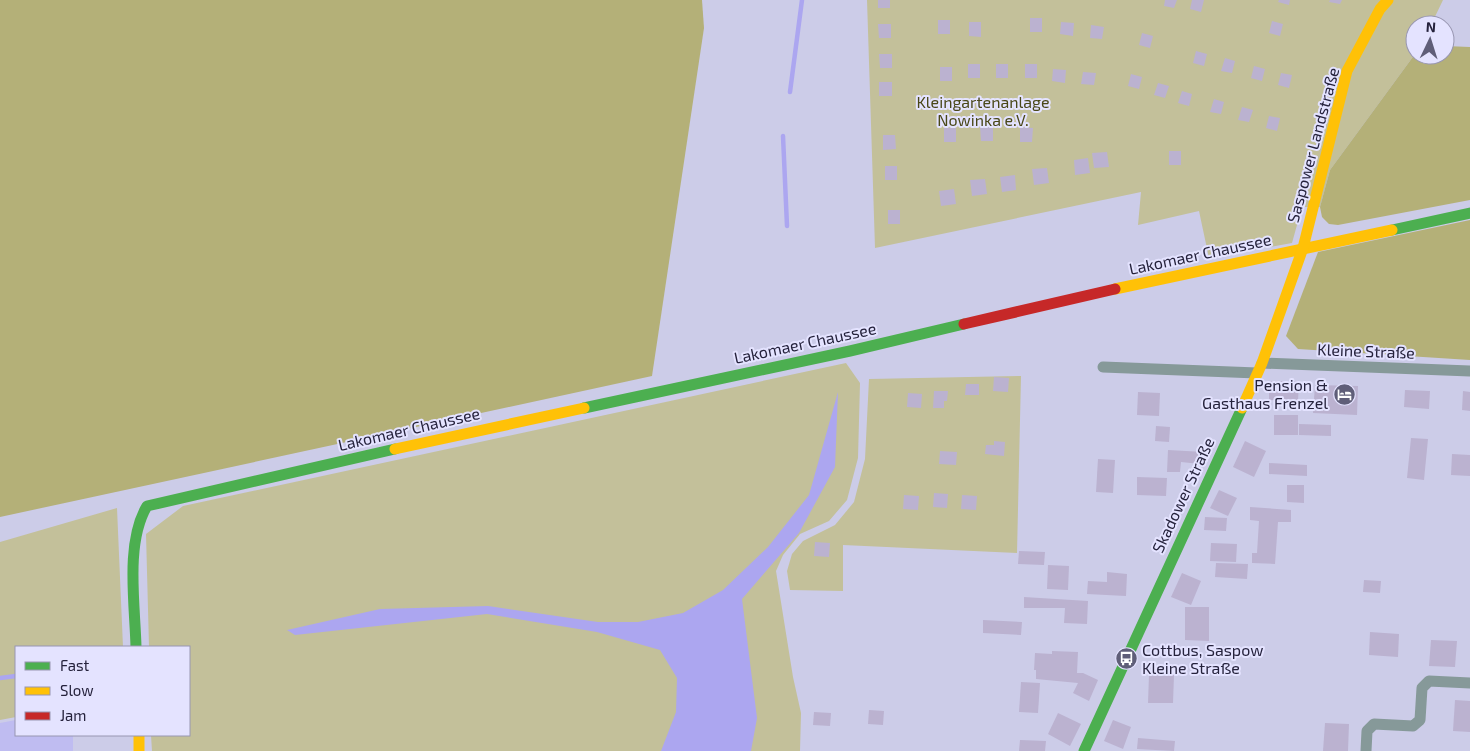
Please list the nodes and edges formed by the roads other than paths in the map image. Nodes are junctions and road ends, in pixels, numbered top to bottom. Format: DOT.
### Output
graph roads {
  1 [pos="1388,0"];
  2 [pos="1470,214"];
  3 [pos="1302,248"];
  4 [pos="1103,367"];
  5 [pos="1259,368"];
  6 [pos="1470,371"];
  7 [pos="136,646"];
  8 [pos="1470,683"];
  9 [pos="139,736"];
  10 [pos="139,751"];
  11 [pos="1084,751"];
  12 [pos="1366,751"];
  1 -- 3 [label="street, Saspower Landstraße"];
  2 -- 3 [label="street, Lakomaer Chaussee"];
  3 -- 5 [label="street, Skadower Straße"];
  3 -- 7 [label="street, Lakomaer Chaussee"];
  4 -- 5 [label="street, Kleine Straße"];
  5 -- 6 [label="street, Kleine Straße"];
  5 -- 11 [label="street, Skadower Straße"];
  8 -- 12 [label="street"];
  9 -- 10 [label="street"];
}
